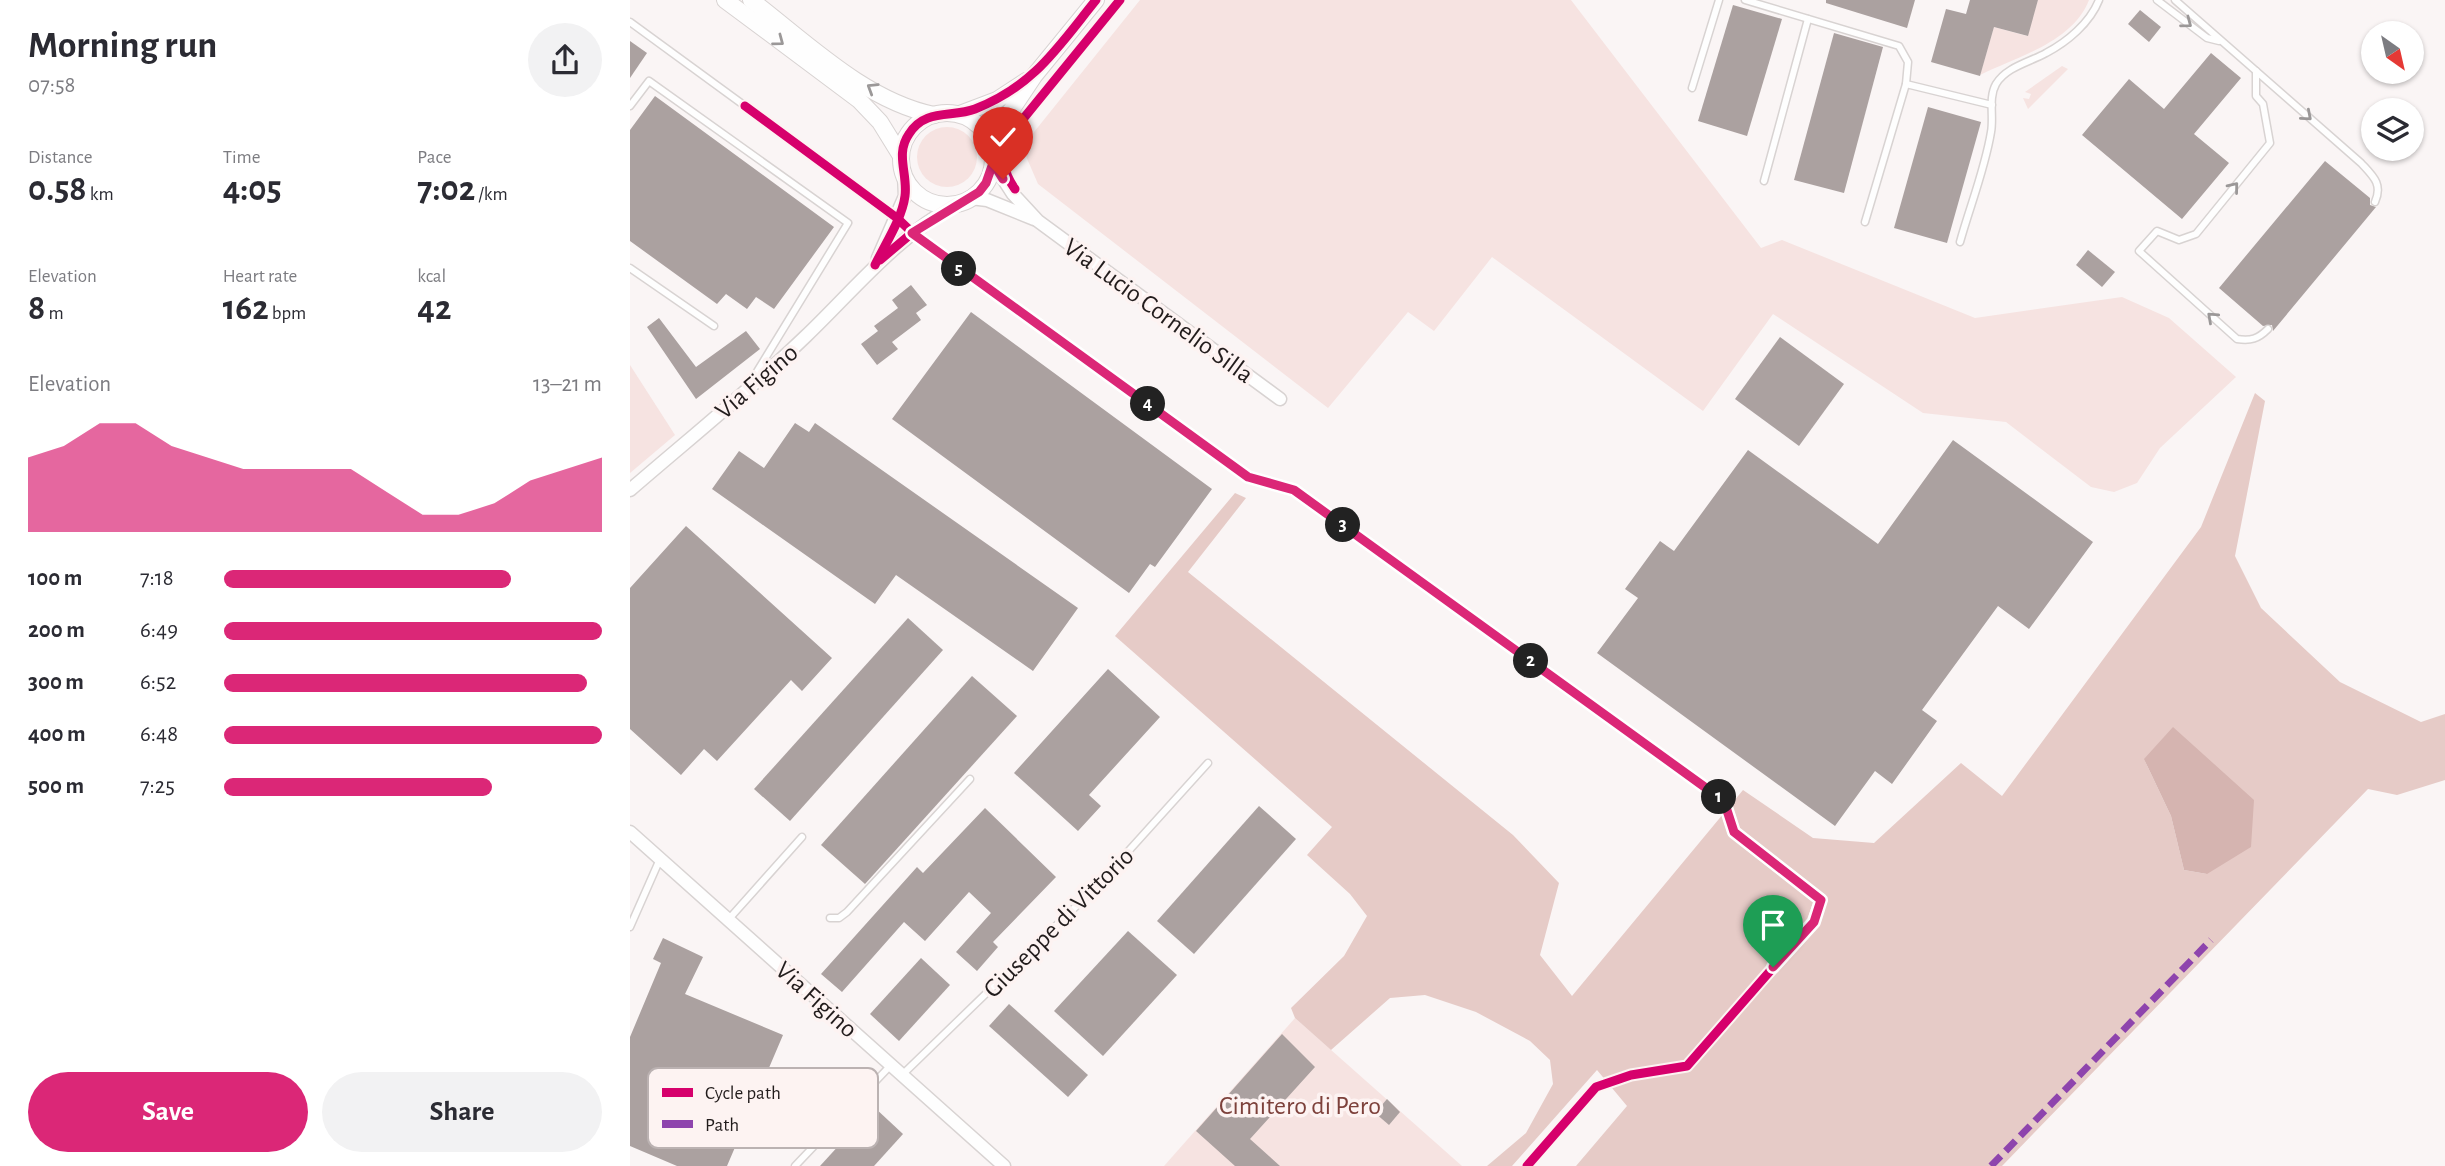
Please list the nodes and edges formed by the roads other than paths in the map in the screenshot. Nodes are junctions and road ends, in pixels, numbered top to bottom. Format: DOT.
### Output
graph roads {
  1 [pos="724,0"];
  2 [pos="751,0"];
  3 [pos="1096,0"];
  4 [pos="1719,0"];
  5 [pos="1745,0"];
  6 [pos="2099,0"];
  7 [pos="2157,0"];
  8 [pos="2175,0"];
  9 [pos="1808,19"];
  10 [pos="630,22"];
  11 [pos="2219,41"];
  12 [pos="2256,71"];
  13 [pos="1034,76"];
  14 [pos="1906,83"];
  15 [pos="1692,88"];
  16 [pos="1992,105"];
  17 [pos="630,106"];
  18 [pos="745,106"];
  19 [pos="960,114"];
  20 [pos="934,115"];
  21 [pos="990,142"];
  22 [pos="901,156"];
  23 [pos="993,163"];
  24 [pos="904,173"];
  25 [pos="1764,181"];
  26 [pos="964,201"];
  27 [pos="2375,202"];
  28 [pos="1038,221"];
  29 [pos="1865,222"];
  30 [pos="1960,242"];
  31 [pos="875,265"];
  32 [pos="630,268"];
  33 [pos="714,327"];
  34 [pos="2268,329"];
  35 [pos="746,390"];
  36 [pos="1280,399"];
  37 [pos="630,490"];
  38 [pos="1209,763"];
  39 [pos="970,779"];
  40 [pos="630,832"];
  41 [pos="802,837"];
  42 [pos="660,859"];
  43 [pos="830,918"];
  44 [pos="728,920"];
  45 [pos="630,927"];
  46 [pos="891,1065"];
  47 [pos="902,1075"];
  48 [pos="878,1079"];
  49 [pos="812,1148"];
  50 [pos="795,1166"];
  51 [pos="1004,1166"];
  1 -- 22 [label="street, one-way"];
  20 -- 2 [label="street, one-way"];
  3 -- 13 [label="street"];
  4 -- 15 [label="lane"];
  5 -- 9 [label="lane"];
  6 -- 16 [label="lane"];
  7 -- 11 [label="lane, one-way"];
  8 -- 11 [label="lane"];
  9 -- 14 [label="lane"];
  9 -- 25 [label="lane"];
  10 -- 18 [label="lane"];
  11 -- 12 [label="lane"];
  12 -- 27 [label="lane, one-way"];
  34 -- 12 [label="lane, one-way"];
  13 -- 19 [label="street"];
  13 -- 21 [label="street"];
  14 -- 16 [label="lane"];
  14 -- 29 [label="lane"];
  16 -- 30 [label="lane"];
  17 -- 35 [label="lane"];
  19 -- 20 [label="street"];
  19 -- 21 [label="street"];
  20 -- 22 [label="street"];
  21 -- 23 [label="street, Via Lucio Cornelio Silla"];
  22 -- 24 [label="street"];
  23 -- 26 [label="street"];
  23 -- 28 [label="street, Via Lucio Cornelio Silla"];
  24 -- 26 [label="street, Via Lucio Cornelio Silla"];
  24 -- 31 [label="street, Via Figino"];
  26 -- 28 [label="street, Via Lucio Cornelio Silla"];
  26 -- 31 [label="street, Via Figino"];
  28 -- 36 [label="street, Via Lucio Cornelio Silla"];
  31 -- 35 [label="street, Via Figino"];
  32 -- 33 [label="lane"];
  35 -- 37 [label="street, Via Figino"];
  38 -- 47 [label="lane, Giuseppe di Vittorio"];
  39 -- 43 [label="lane"];
  40 -- 42 [label="street, Via Figino"];
  41 -- 44 [label="lane"];
  42 -- 44 [label="street, Via Figino"];
  42 -- 45 [label="lane"];
  44 -- 46 [label="street, Via Figino"];
  46 -- 47 [label="street, Via Figino"];
  46 -- 48 [label="lane"];
  47 -- 51 [label="street, Via Figino"];
  49 -- 50 [label="lane"];
}
